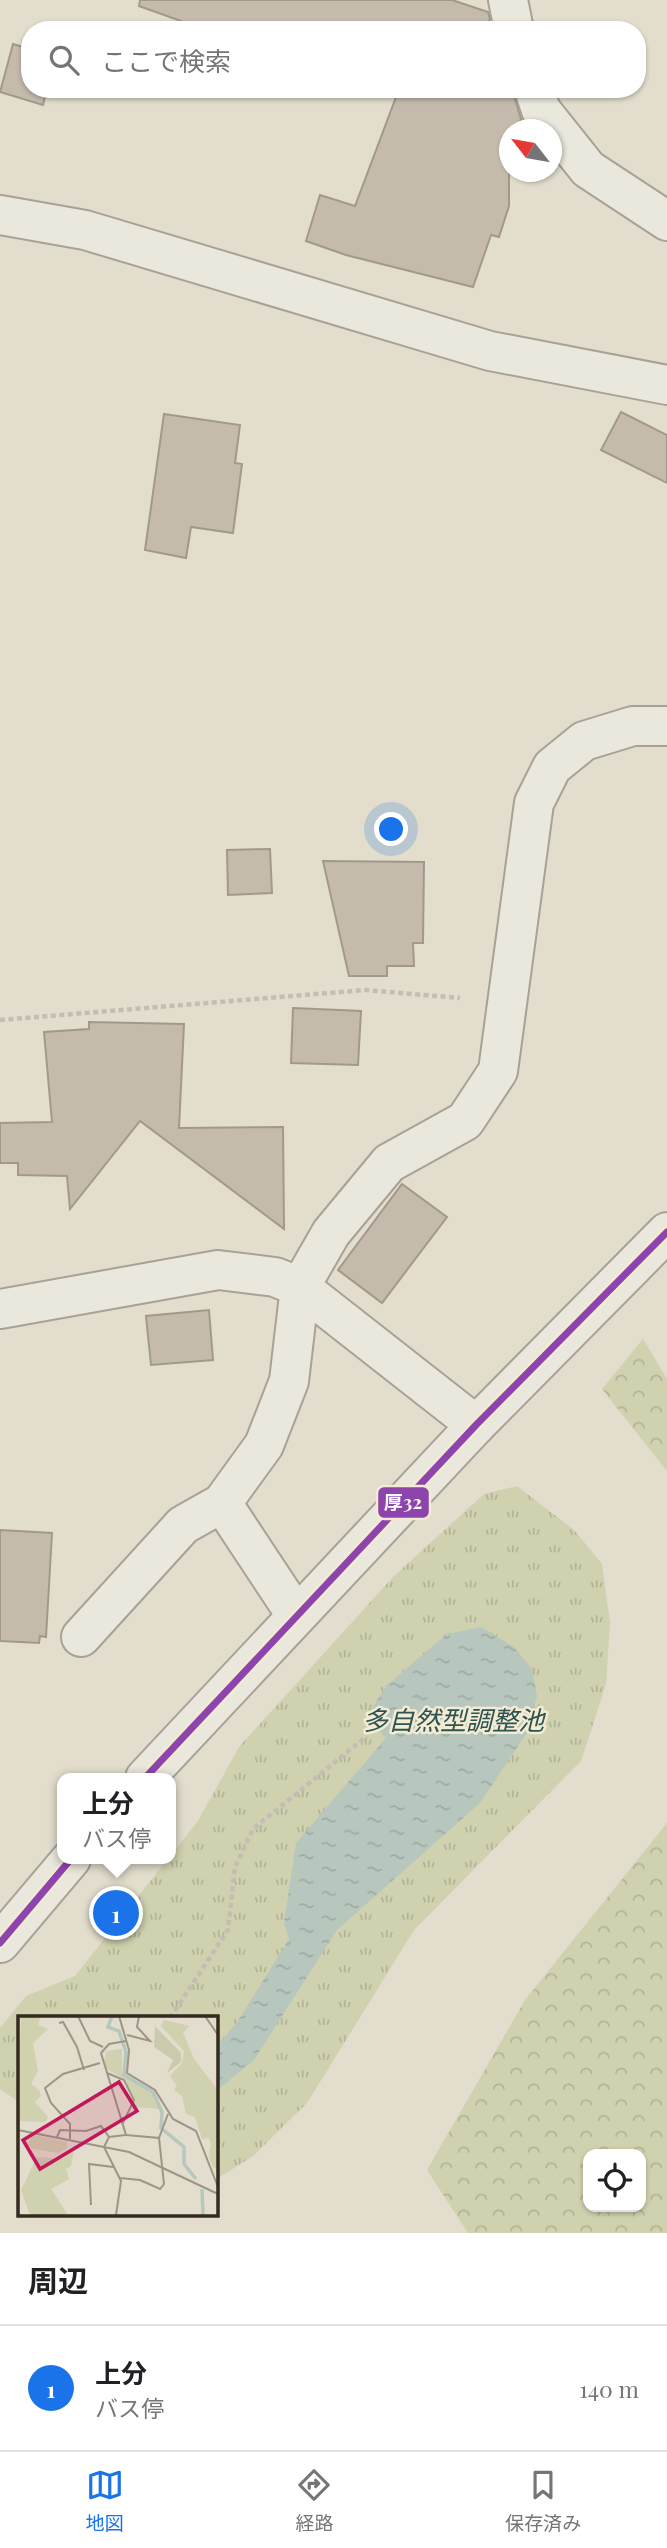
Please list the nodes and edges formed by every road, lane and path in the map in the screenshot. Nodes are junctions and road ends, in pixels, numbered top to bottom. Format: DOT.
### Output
graph roads {
  1 [pos="508,0"];
  2 [pos="512,21"];
  3 [pos="537,98"];
  4 [pos="0,215"];
  5 [pos="667,221"];
  6 [pos="667,385"];
  7 [pos="667,726"];
  8 [pos="509,1002"];
  9 [pos="0,1020"];
  10 [pos="667,1232"];
  11 [pos="300,1287"];
  12 [pos="0,1309"];
  13 [pos="476,1425"];
  14 [pos="222,1503"];
  15 [pos="296,1615"];
  16 [pos="80,1637"];
  17 [pos="367,1736"];
  18 [pos="150,1773"];
  19 [pos="67,1864"];
  20 [pos="0,1943"];
  21 [pos="171,2016"];
  1 -- 2 [label="street"];
  3 -- 5 [label="street"];
  4 -- 6 [label="street"];
  7 -- 8 [label="street"];
  8 -- 9 [label="path"];
  8 -- 11 [label="street"];
  10 -- 13 [label="street"];
  11 -- 12 [label="street"];
  11 -- 13 [label="street"];
  11 -- 14 [label="street"];
  13 -- 15 [label="street"];
  14 -- 15 [label="street"];
  14 -- 16 [label="street"];
  15 -- 18 [label="street"];
  17 -- 21 [label="path"];
  19 -- 20 [label="street"];
}
